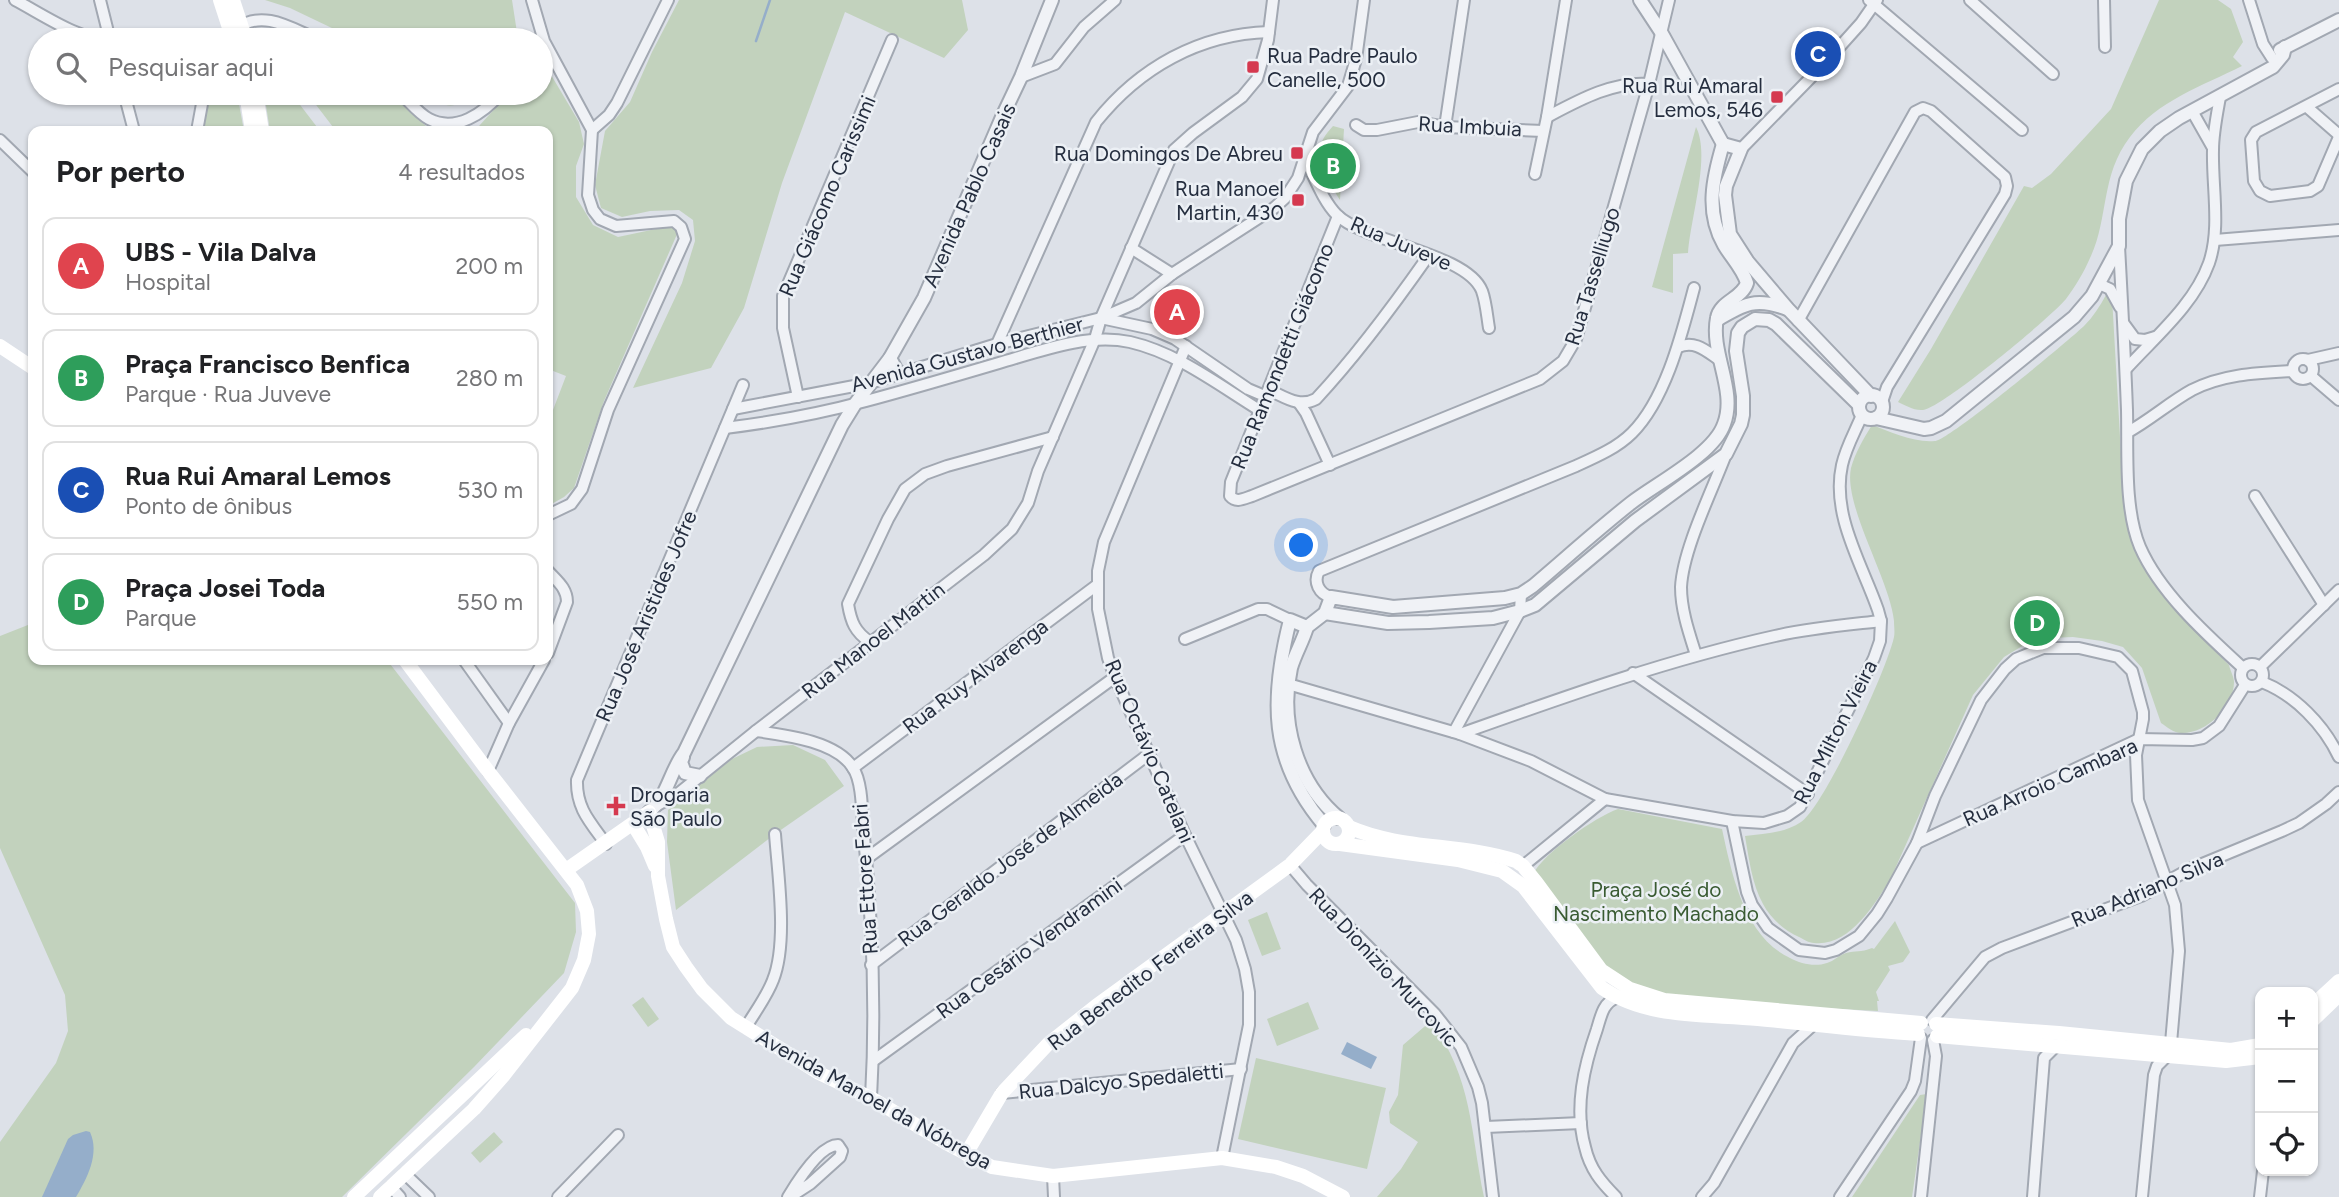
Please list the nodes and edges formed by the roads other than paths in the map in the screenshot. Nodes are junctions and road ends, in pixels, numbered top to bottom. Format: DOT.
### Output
graph roads {
  1 [pos="15,0"];
  2 [pos="100,0"];
  3 [pos="220,0"];
  4 [pos="233,0"];
  5 [pos="532,0"];
  6 [pos="668,0"];
  7 [pos="1052,0"];
  8 [pos="1115,0"];
  9 [pos="1273,0"];
  10 [pos="1364,0"];
  11 [pos="1464,0"];
  12 [pos="1566,0"];
  13 [pos="1640,0"];
  14 [pos="1669,0"];
  15 [pos="1970,0"];
  16 [pos="2104,0"];
  17 [pos="2249,0"];
  18 [pos="1874,2"];
  19 [pos="2339,20"];
  20 [pos="70,28"];
  21 [pos="107,28"];
  22 [pos="233,28"];
  23 [pos="235,28"];
  24 [pos="241,28"];
  25 [pos="290,28"];
  26 [pos="539,28"];
  27 [pos="1269,32"];
  28 [pos="1661,32"];
  29 [pos="892,40"];
  30 [pos="2105,47"];
  31 [pos="553,62"];
  32 [pos="2270,64"];
  33 [pos="2053,74"];
  34 [pos="1021,77"];
  35 [pos="1649,84"];
  36 [pos="2339,89"];
  37 [pos="2220,97"];
  38 [pos="127,105"];
  39 [pos="202,105"];
  40 [pos="248,105"];
  41 [pos="258,105"];
  42 [pos="413,105"];
  43 [pos="487,105"];
  44 [pos="2307,107"];
  45 [pos="2192,111"];
  46 [pos="1547,117"];
  47 [pos="1356,125"];
  48 [pos="133,126"];
  49 [pos="198,126"];
  50 [pos="251,126"];
  51 [pos="261,126"];
  52 [pos="1445,127"];
  53 [pos="2022,130"];
  54 [pos="593,131"];
  55 [pos="1543,131"];
  56 [pos="2339,136"];
  57 [pos="0,140"];
  58 [pos="1723,144"];
  59 [pos="2213,148"];
  60 [pos="1741,149"];
  61 [pos="1305,159"];
  62 [pos="28,167"];
  63 [pos="1535,174"];
  64 [pos="1713,182"];
  65 [pos="1726,186"];
  66 [pos="1338,216"];
  67 [pos="2339,230"];
  68 [pos="2215,240"];
  69 [pos="2119,246"];
  70 [pos="1131,248"];
  71 [pos="1429,255"];
  72 [pos="1172,274"];
  73 [pos="2099,284"];
  74 [pos="1694,288"];
  75 [pos="1788,309"];
  76 [pos="1101,318"];
  77 [pos="2123,318"];
  78 [pos="1716,321"];
  79 [pos="1798,321"];
  80 [pos="1742,327"];
  81 [pos="1489,328"];
  82 [pos="2155,337"];
  83 [pos="1095,340"];
  84 [pos="998,344"];
  85 [pos="0,346"];
  86 [pos="1186,346"];
  87 [pos="1678,347"];
  88 [pos="2339,353"];
  89 [pos="890,358"];
  90 [pos="1178,360"];
  91 [pos="2308,360"];
  92 [pos="1721,361"];
  93 [pos="28,365"];
  94 [pos="2126,369"];
  95 [pos="2293,371"];
  96 [pos="898,373"];
  97 [pos="2311,376"];
  98 [pos="870,383"];
  99 [pos="743,386"];
  100 [pos="1268,394"];
  101 [pos="798,397"];
  102 [pos="2339,400"];
  103 [pos="1299,403"];
  104 [pos="855,404"];
  105 [pos="733,409"];
  106 [pos="1261,411"];
  107 [pos="1872,411"];
  108 [pos="725,428"];
  109 [pos="2128,432"];
  110 [pos="1053,437"];
  111 [pos="1726,454"];
  112 [pos="1330,465"];
  113 [pos="1695,476"];
  114 [pos="1230,496"];
  115 [pos="1710,496"];
  116 [pos="2255,496"];
  117 [pos="553,512"];
  118 [pos="553,576"];
  119 [pos="1097,585"];
  120 [pos="2339,590"];
  121 [pos="1521,594"];
  122 [pos="1331,597"];
  123 [pos="2324,605"];
  124 [pos="1520,611"];
  125 [pos="1325,613"];
  126 [pos="1290,620"];
  127 [pos="1881,621"];
  128 [pos="1307,628"];
  129 [pos="553,637"];
  130 [pos="1185,639"];
  131 [pos="870,642"];
  132 [pos="1284,644"];
  133 [pos="1298,649"];
  134 [pos="1696,655"];
  135 [pos="409,665"];
  136 [pos="468,665"];
  137 [pos="541,665"];
  138 [pos="2260,667"];
  139 [pos="2243,668"];
  140 [pos="1633,673"];
  141 [pos="1115,677"];
  142 [pos="2262,682"];
  143 [pos="1288,684"];
  144 [pos="2245,685"];
  145 [pos="509,723"];
  146 [pos="756,731"];
  147 [pos="1457,733"];
  148 [pos="2139,739"];
  149 [pos="684,753"];
  150 [pos="1149,754"];
  151 [pos="2339,757"];
  152 [pos="853,768"];
  153 [pos="488,771"];
  154 [pos="700,776"];
  155 [pos="2339,792"];
  156 [pos="1808,793"];
  157 [pos="1605,799"];
  158 [pos="653,809"];
  159 [pos="1732,821"];
  160 [pos="1344,822"];
  161 [pos="633,824"];
  162 [pos="775,834"];
  163 [pos="1185,835"];
  164 [pos="1329,835"];
  165 [pos="1917,843"];
  166 [pos="606,844"];
  167 [pos="866,859"];
  168 [pos="1292,864"];
  169 [pos="1523,866"];
  170 [pos="566,870"];
  171 [pos="658,876"];
  172 [pos="2166,881"];
  173 [pos="1224,915"];
  174 [pos="871,965"];
  175 [pos="2339,981"];
  176 [pos="2339,996"];
  177 [pos="1616,998"];
  178 [pos="2318,1000"];
  179 [pos="550,1013"];
  180 [pos="2318,1015"];
  181 [pos="1813,1025"];
  182 [pos="746,1027"];
  183 [pos="1928,1031"];
  184 [pos="2255,1046"];
  185 [pos="2055,1047"];
  186 [pos="2169,1049"];
  187 [pos="2255,1058"];
  188 [pos="873,1061"];
  189 [pos="1917,1063"];
  190 [pos="1935,1066"];
  191 [pos="1241,1069"];
  192 [pos="1915,1081"];
  193 [pos="1933,1086"];
  194 [pos="1002,1094"];
  195 [pos="871,1098"];
  196 [pos="1581,1124"];
  197 [pos="1486,1127"];
  198 [pos="618,1135"];
  199 [pos="966,1154"];
  200 [pos="1222,1158"];
  201 [pos="405,1174"];
  202 [pos="1053,1176"];
  203 [pos="2262,1176"];
  204 [pos="387,1182"];
  205 [pos="354,1197"];
  206 [pos="429,1197"];
  207 [pos="558,1197"];
  208 [pos="789,1197"];
  209 [pos="1054,1197"];
  210 [pos="1343,1197"];
  211 [pos="1493,1197"];
  212 [pos="1616,1197"];
  213 [pos="1702,1197"];
  214 [pos="1840,1197"];
  215 [pos="1921,1197"];
  216 [pos="2033,1197"];
  217 [pos="2143,1197"];
  218 [pos="2260,1197"];
  1 -- 20 [label="street"];
  2 -- 21 [label="street"];
  3 -- 22 [label="main road"];
  4 -- 23 [label="main road"];
  5 -- 26 [label="street"];
  6 -- 54 [label="street"];
  7 -- 34 [label="street, Avenida Pablo Casais"];
  8 -- 34 [label="street"];
  9 -- 27 [label="street, Rua Manoel Martin"];
  10 -- 61 [label="street"];
  11 -- 52 [label="street"];
  12 -- 46 [label="street"];
  13 -- 28 [label="street"];
  14 -- 28 [label="street, Rua Tasselliugo"];
  15 -- 33 [label="street"];
  16 -- 30 [label="street"];
  17 -- 32 [label="street"];
  18 -- 53 [label="street"];
  18 -- 60 [label="street"];
  19 -- 32 [label="street"];
  24 -- 25 [label="street"];
  27 -- 70 [label="street, Rua Manoel Martin"];
  27 -- 84 [label="street"];
  28 -- 35 [label="street, Rua Tasselliugo"];
  28 -- 58 [label="street"];
  29 -- 101 [label="street, Rua Giácomo Carissimi"];
  31 -- 54 [label="street"];
  32 -- 37 [label="street"];
  34 -- 89 [label="street, Avenida Pablo Casais"];
  35 -- 46 [label="street, Rua Imbuia"];
  35 -- 112 [label="street, Rua Tasselliugo"];
  36 -- 44 [label="street"];
  37 -- 45 [label="street"];
  37 -- 59 [label="street"];
  38 -- 48 [label="street"];
  39 -- 49 [label="street"];
  40 -- 50 [label="main road"];
  41 -- 51 [label="main road"];
  42 -- 43 [label="street"];
  44 -- 56 [label="street"];
  44 -- 56 [label="street"];
  45 -- 59 [label="street"];
  45 -- 69 [label="street"];
  46 -- 55 [label="street"];
  47 -- 52 [label="street, Rua Imbuia"];
  52 -- 55 [label="street, Rua Imbuia"];
  54 -- 117 [label="street"];
  55 -- 63 [label="street"];
  57 -- 62 [label="street"];
  58 -- 60 [label="street"];
  58 -- 64 [label="street"];
  59 -- 68 [label="street"];
  60 -- 65 [label="street"];
  61 -- 66 [label="street, Rua Juveve"];
  61 -- 72 [label="street"];
  64 -- 65 [label="street"];
  64 -- 78 [label="street"];
  65 -- 75 [label="street"];
  66 -- 71 [label="street, Rua Juveve"];
  66 -- 100 [label="street, Rua Ramondetti Giácomo"];
  67 -- 68 [label="street"];
  68 -- 82 [label="street"];
  69 -- 73 [label="street"];
  69 -- 77 [label="street"];
  70 -- 72 [label="street"];
  70 -- 76 [label="street, Rua Manoel Martin"];
  71 -- 81 [label="street, Rua Juveve"];
  71 -- 103 [label="street"];
  72 -- 76 [label="street"];
  73 -- 77 [label="street"];
  73 -- 107 [label="street"];
  74 -- 87 [label="street"];
  75 -- 78 [label="street"];
  75 -- 79 [label="street"];
  76 -- 83 [label="street, Rua Manoel Martin"];
  76 -- 84 [label="street, Avenida Gustavo Berthier"];
  76 -- 86 [label="street, Avenida Gustavo Berthier"];
  77 -- 82 [label="street"];
  77 -- 94 [label="street"];
  78 -- 80 [label="street"];
  78 -- 92 [label="street"];
  79 -- 107 [label="street"];
  79 -- 107 [label="street"];
  80 -- 107 [label="street"];
  80 -- 111 [label="street"];
  82 -- 94 [label="street"];
  83 -- 90 [label="street, Avenida Gustavo Berthier"];
  83 -- 104 [label="street, Avenida Gustavo Berthier"];
  83 -- 110 [label="street, Rua Manoel Martin"];
  84 -- 96 [label="street, Avenida Gustavo Berthier"];
  85 -- 93 [label="main road"];
  86 -- 90 [label="street, Rua Octávio Catelani"];
  86 -- 100 [label="street, Avenida Gustavo Berthier"];
  87 -- 92 [label="street"];
  87 -- 122 [label="street"];
  88 -- 91 [label="street"];
  89 -- 96 [label="street"];
  89 -- 98 [label="street, Avenida Pablo Casais"];
  90 -- 106 [label="street, Avenida Gustavo Berthier"];
  90 -- 119 [label="street, Rua Octávio Catelani"];
  91 -- 95 [label="street"];
  91 -- 97 [label="street"];
  92 -- 121 [label="street"];
  94 -- 109 [label="street"];
  95 -- 97 [label="street"];
  95 -- 109 [label="street"];
  96 -- 98 [label="street, Avenida Gustavo Berthier"];
  97 -- 102 [label="street"];
  98 -- 101 [label="street, Avenida Gustavo Berthier"];
  98 -- 104 [label="street, Avenida Pablo Casais"];
  99 -- 105 [label="street, Rua José Aristides Jofre"];
  100 -- 103 [label="street, Avenida Gustavo Berthier"];
  100 -- 106 [label="street, Rua Ramondetti Giácomo"];
  101 -- 105 [label="street, Avenida Gustavo Berthier"];
  103 -- 112 [label="street"];
  104 -- 108 [label="street, Avenida Gustavo Berthier"];
  104 -- 149 [label="street"];
  105 -- 108 [label="street, Rua José Aristides Jofre"];
  106 -- 114 [label="street, Rua Ramondetti Giácomo"];
  107 -- 127 [label="street"];
  108 -- 166 [label="street, Rua José Aristides Jofre"];
  109 -- 139 [label="street"];
  110 -- 131 [label="street, Rua Manoel Martin"];
  110 -- 131 [label="street"];
  111 -- 113 [label="street"];
  111 -- 115 [label="street"];
  112 -- 114 [label="street, Rua Tasselliugo"];
  113 -- 115 [label="street"];
  113 -- 124 [label="street"];
  115 -- 134 [label="street"];
  116 -- 123 [label="street"];
  118 -- 129 [label="street"];
  119 -- 141 [label="street, Rua Octávio Catelani"];
  119 -- 152 [label="street, Rua Ruy Alvarenga"];
  120 -- 123 [label="street"];
  121 -- 122 [label="street"];
  121 -- 124 [label="street"];
  122 -- 125 [label="street"];
  123 -- 138 [label="street"];
  124 -- 125 [label="street"];
  124 -- 147 [label="street"];
  125 -- 128 [label="street"];
  126 -- 128 [label="street"];
  126 -- 130 [label="street"];
  126 -- 132 [label="street"];
  127 -- 134 [label="street"];
  127 -- 156 [label="street, Rua Milton Vieira"];
  128 -- 133 [label="street"];
  131 -- 146 [label="street, Rua Manoel Martin"];
  132 -- 133 [label="street"];
  132 -- 164 [label="street"];
  133 -- 143 [label="street"];
  134 -- 140 [label="street"];
  135 -- 153 [label="main road"];
  136 -- 145 [label="street"];
  137 -- 145 [label="street"];
  138 -- 139 [label="street"];
  138 -- 142 [label="street"];
  139 -- 144 [label="street"];
  140 -- 147 [label="street"];
  140 -- 156 [label="street"];
  141 -- 150 [label="street, Rua Octávio Catelani"];
  141 -- 167 [label="street"];
  142 -- 144 [label="street"];
  142 -- 151 [label="street"];
  143 -- 147 [label="street, Rua Milton Vieira"];
  143 -- 160 [label="street"];
  144 -- 148 [label="street, Rua Arroio Cambara"];
  145 -- 153 [label="street"];
  146 -- 152 [label="street"];
  146 -- 154 [label="street, Rua Manoel Martin"];
  147 -- 157 [label="street, Rua Milton Vieira"];
  148 -- 165 [label="street, Rua Arroio Cambara"];
  148 -- 165 [label="street"];
  148 -- 172 [label="street"];
  149 -- 154 [label="street"];
  149 -- 158 [label="street"];
  150 -- 163 [label="street, Rua Octávio Catelani"];
  150 -- 174 [label="street, Rua Geraldo José de Almeida"];
  152 -- 167 [label="street, Rua Ettore Fabri"];
  153 -- 170 [label="main road"];
  154 -- 158 [label="street, Rua Manoel Martin"];
  155 -- 172 [label="street, Rua Adriano Silva"];
  156 -- 159 [label="street, Rua Milton Vieira"];
  157 -- 159 [label="street, Rua Milton Vieira"];
  157 -- 169 [label="street"];
  158 -- 161 [label="main road, Rua Manoel Martin"];
  158 -- 171 [label="main road, Avenida Manoel da Nóbrega"];
  159 -- 165 [label="street"];
  160 -- 164 [label="main road"];
  160 -- 164 [label="main road"];
  160 -- 169 [label="main road"];
  161 -- 166 [label="main road, Rua Manoel Martin"];
  161 -- 171 [label="main road, Avenida Manoel da Nóbrega"];
  162 -- 182 [label="street"];
  163 -- 173 [label="street, Rua Octávio Catelani"];
  163 -- 188 [label="street, Rua Cesário Vendramini"];
  164 -- 168 [label="main road, Rua Benedito Ferreira Silva"];
  164 -- 177 [label="main road"];
  166 -- 170 [label="main road, Rua Manoel Martin"];
  167 -- 174 [label="street, Rua Ettore Fabri"];
  168 -- 173 [label="main road, Rua Benedito Ferreira Silva"];
  168 -- 197 [label="street, Rua Dionizio Murcovic"];
  169 -- 183 [label="main road"];
  170 -- 179 [label="main road"];
  171 -- 182 [label="main road, Avenida Manoel da Nóbrega"];
  172 -- 183 [label="street, Rua Adriano Silva"];
  172 -- 186 [label="street"];
  173 -- 191 [label="street, Rua Octávio Catelani"];
  173 -- 194 [label="main road, Rua Benedito Ferreira Silva"];
  174 -- 188 [label="street, Rua Ettore Fabri"];
  175 -- 178 [label="main road"];
  176 -- 180 [label="main road"];
  177 -- 181 [label="main road"];
  177 -- 196 [label="street"];
  179 -- 201 [label="main road"];
  179 -- 204 [label="main road"];
  181 -- 183 [label="main road"];
  181 -- 213 [label="street"];
  182 -- 195 [label="main road, Avenida Manoel da Nóbrega"];
  183 -- 185 [label="main road"];
  183 -- 186 [label="main road"];
  183 -- 189 [label="street"];
  183 -- 190 [label="street"];
  184 -- 186 [label="main road"];
  185 -- 186 [label="main road"];
  185 -- 216 [label="street"];
  186 -- 187 [label="main road"];
  186 -- 217 [label="street"];
  188 -- 195 [label="street, Rua Ettore Fabri"];
  189 -- 190 [label="street"];
  189 -- 192 [label="street"];
  190 -- 193 [label="street"];
  191 -- 194 [label="street, Rua Dalcyo Spedaletti"];
  191 -- 200 [label="street, Rua Octávio Catelani"];
  192 -- 193 [label="street"];
  192 -- 214 [label="street"];
  193 -- 215 [label="street"];
  194 -- 199 [label="main road, Rua Benedito Ferreira Silva"];
  195 -- 199 [label="main road, Avenida Manoel da Nóbrega"];
  196 -- 197 [label="street"];
  196 -- 212 [label="street"];
  197 -- 211 [label="street, Rua Dionizio Murcovic"];
  198 -- 207 [label="street"];
  199 -- 202 [label="main road, Avenida Manoel da Nóbrega"];
  200 -- 202 [label="main road, Avenida Manoel da Nóbrega"];
  200 -- 210 [label="main road, Avenida Manoel da Nóbrega"];
  201 -- 204 [label="main road"];
  201 -- 206 [label="street"];
  202 -- 209 [label="street"];
  203 -- 218 [label="street"];
  204 -- 205 [label="main road"];
  208 -- 208 [label="street"];
}
